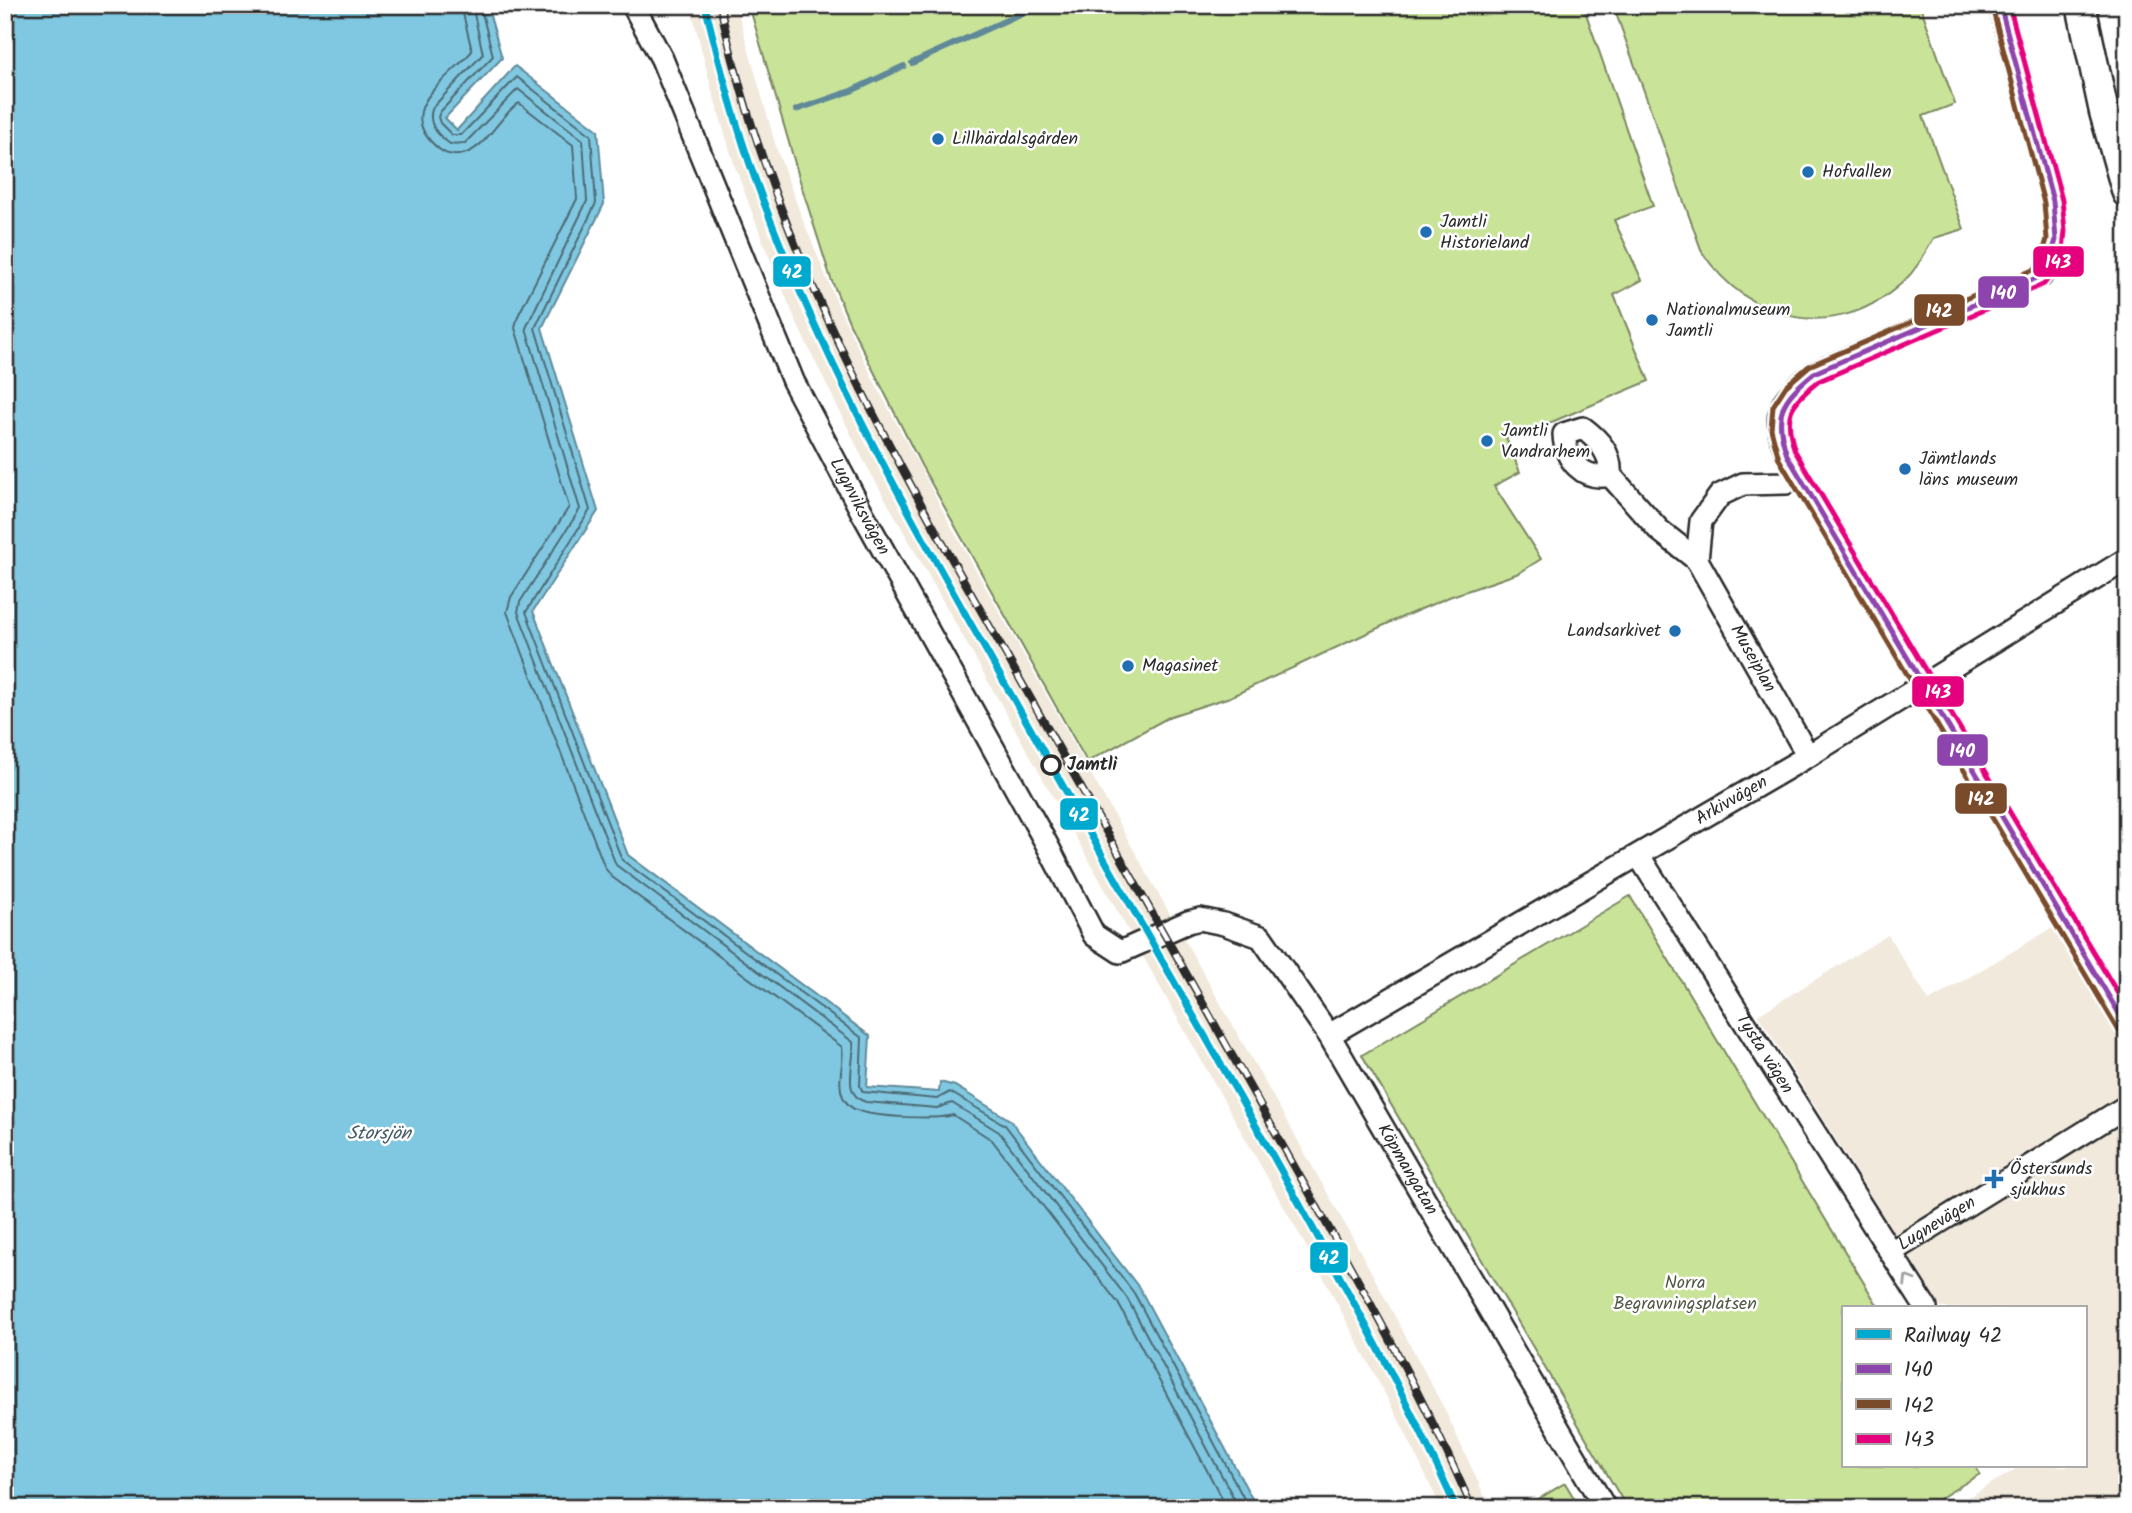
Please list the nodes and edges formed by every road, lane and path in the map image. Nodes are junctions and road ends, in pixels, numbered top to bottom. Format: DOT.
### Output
graph roads {
  1 [pos="633,5"];
  2 [pos="2000,5"];
  3 [pos="2081,5"];
  4 [pos="2127,192"];
  5 [pos="1610,475"];
  6 [pos="1799,476"];
  7 [pos="2127,559"];
  8 [pos="1697,560"];
  9 [pos="1922,685"];
  10 [pos="1808,756"];
  11 [pos="1639,856"];
  12 [pos="1150,939"];
  13 [pos="2127,1027"];
  14 [pos="1329,1035"];
  15 [pos="2127,1106"];
  16 [pos="1891,1252"];
  17 [pos="1925,1306"];
  18 [pos="1605,1508"];
  1 -- 12 [label="street, Lugnviksvägen"];
  2 -- 6 [label="street"];
  3 -- 4 [label="main road"];
  5 -- 8 [label="street, Museiplan"];
  6 -- 8 [label="street"];
  6 -- 9 [label="street"];
  7 -- 9 [label="street, Arkivvägen"];
  8 -- 10 [label="street, Museiplan"];
  9 -- 10 [label="street, Arkivvägen"];
  9 -- 13 [label="street"];
  10 -- 11 [label="street, Arkivvägen"];
  11 -- 14 [label="street, Arkivvägen"];
  11 -- 16 [label="street, Tysta vägen"];
  12 -- 14 [label="street, Köpmangatan"];
  14 -- 18 [label="street, Köpmangatan"];
  15 -- 16 [label="street, Lugnevägen"];
  17 -- 16 [label="street, Tysta vägen, one-way"];
}
